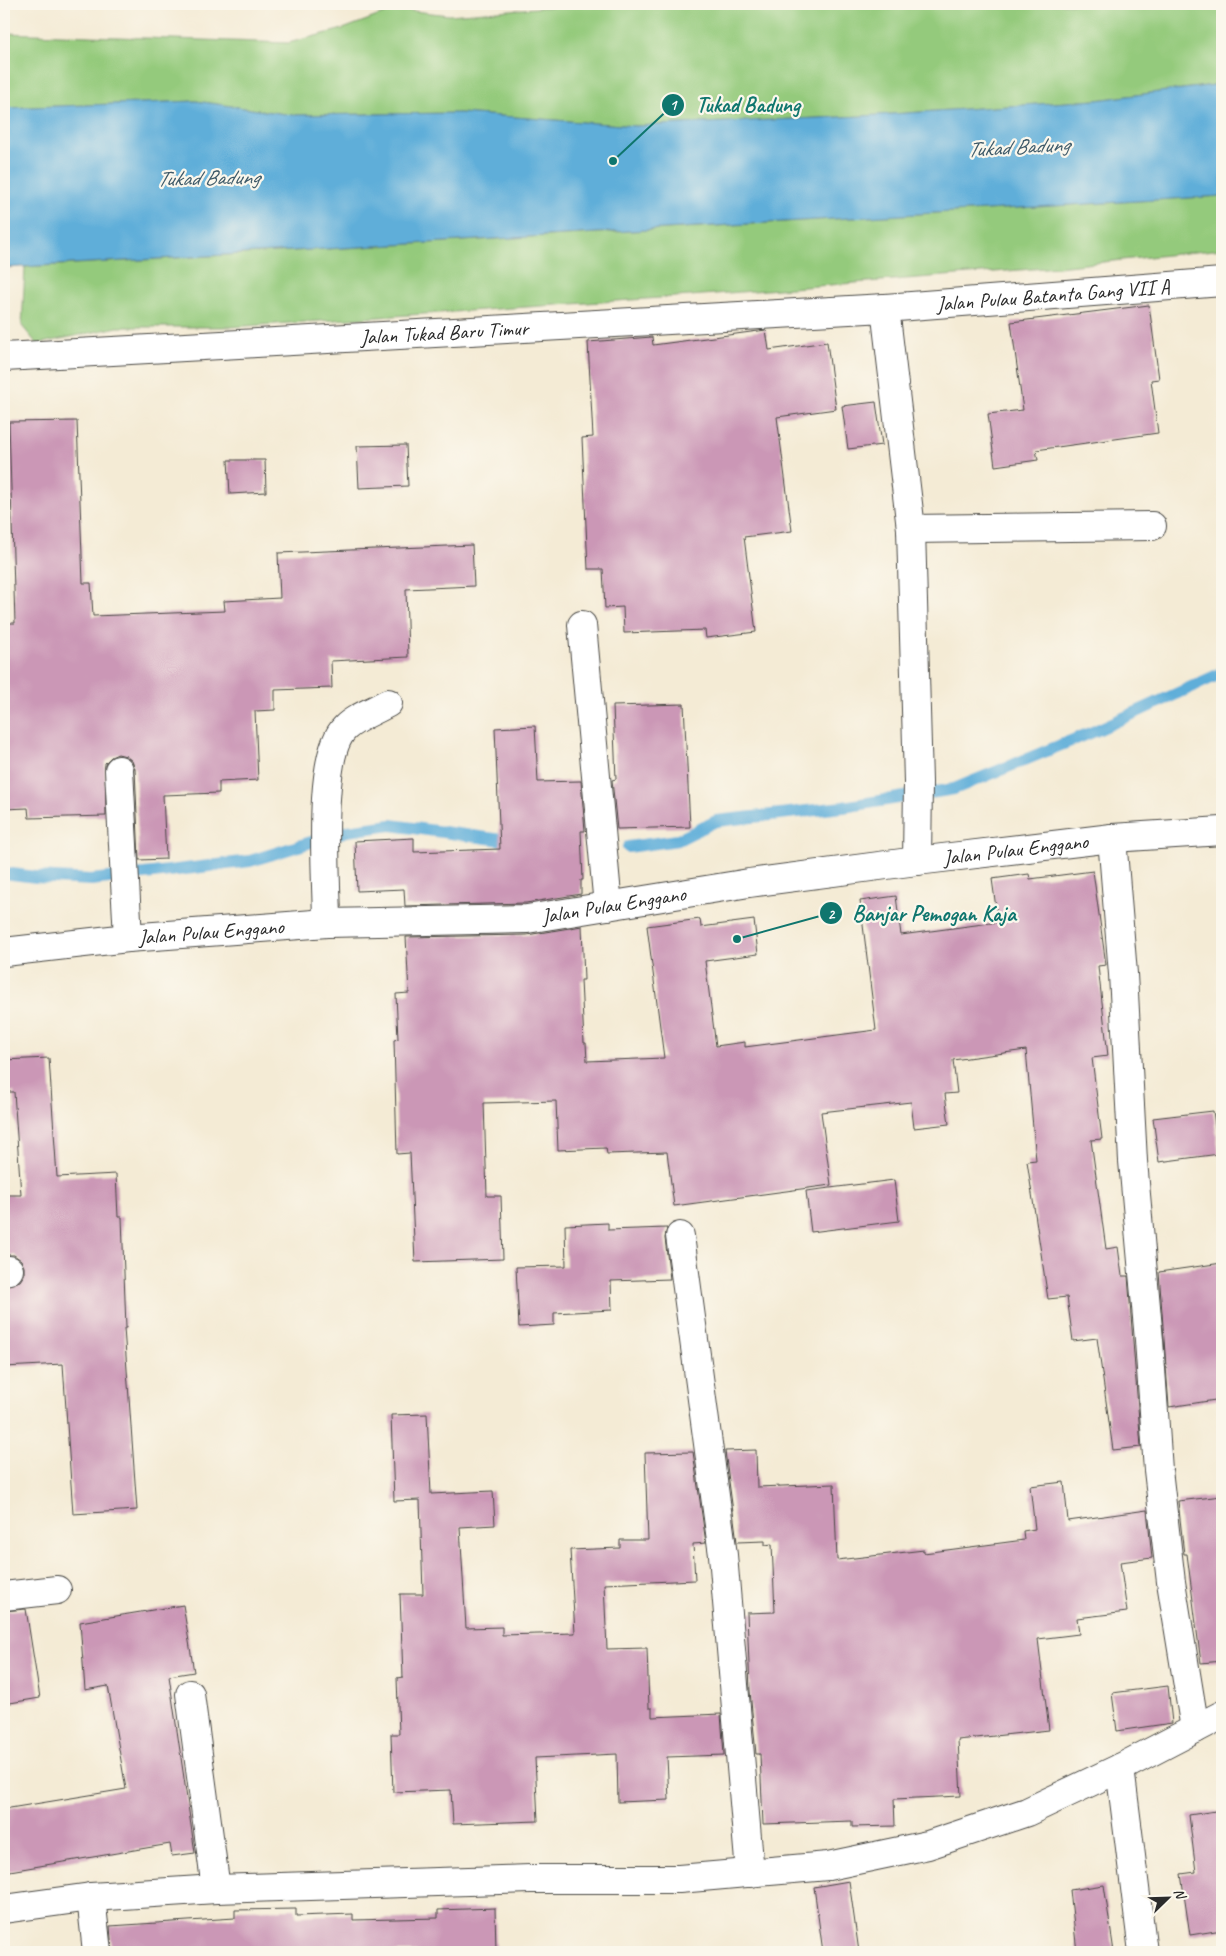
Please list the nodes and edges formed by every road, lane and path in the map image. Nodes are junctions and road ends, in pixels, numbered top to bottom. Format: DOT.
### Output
graph roads {
  1 [pos="1222,282"];
  2 [pos="884,308"];
  3 [pos="4,357"];
  4 [pos="1152,526"];
  5 [pos="911,529"];
  6 [pos="582,625"];
  7 [pos="388,703"];
  8 [pos="119,770"];
  9 [pos="1222,831"];
  10 [pos="1112,838"];
  11 [pos="917,860"];
  12 [pos="608,906"];
  13 [pos="327,923"];
  14 [pos="128,938"];
  15 [pos="4,952"];
  16 [pos="680,1236"];
  17 [pos="58,1590"];
  18 [pos="4,1596"];
  19 [pos="190,1694"];
  20 [pos="1214,1724"];
  21 [pos="1120,1768"];
  22 [pos="750,1873"];
  23 [pos="216,1889"];
  24 [pos="91,1897"];
  25 [pos="4,1909"];
  26 [pos="97,1952"];
  27 [pos="1143,1952"];
  1 -- 2 [label="street, Jalan Pulau Batanta Gang VII A"];
  2 -- 3 [label="street, Jalan Tukad Baru Timur"];
  2 -- 5 [label="street"];
  4 -- 5 [label="street"];
  5 -- 11 [label="street"];
  6 -- 12 [label="street"];
  7 -- 13 [label="street"];
  8 -- 14 [label="street"];
  9 -- 10 [label="street, Jalan Pulau Enggano"];
  10 -- 11 [label="street, Jalan Pulau Enggano"];
  10 -- 20 [label="street"];
  11 -- 12 [label="street, Jalan Pulau Enggano"];
  12 -- 13 [label="street, Jalan Pulau Enggano"];
  13 -- 14 [label="street, Jalan Pulau Enggano"];
  14 -- 15 [label="street, Jalan Pulau Enggano"];
  16 -- 22 [label="street"];
  17 -- 18 [label="street"];
  19 -- 23 [label="street"];
  20 -- 21 [label="street"];
  21 -- 22 [label="street"];
  21 -- 27 [label="street"];
  22 -- 23 [label="street"];
  23 -- 24 [label="street"];
  24 -- 25 [label="street"];
  24 -- 26 [label="street"];
}
